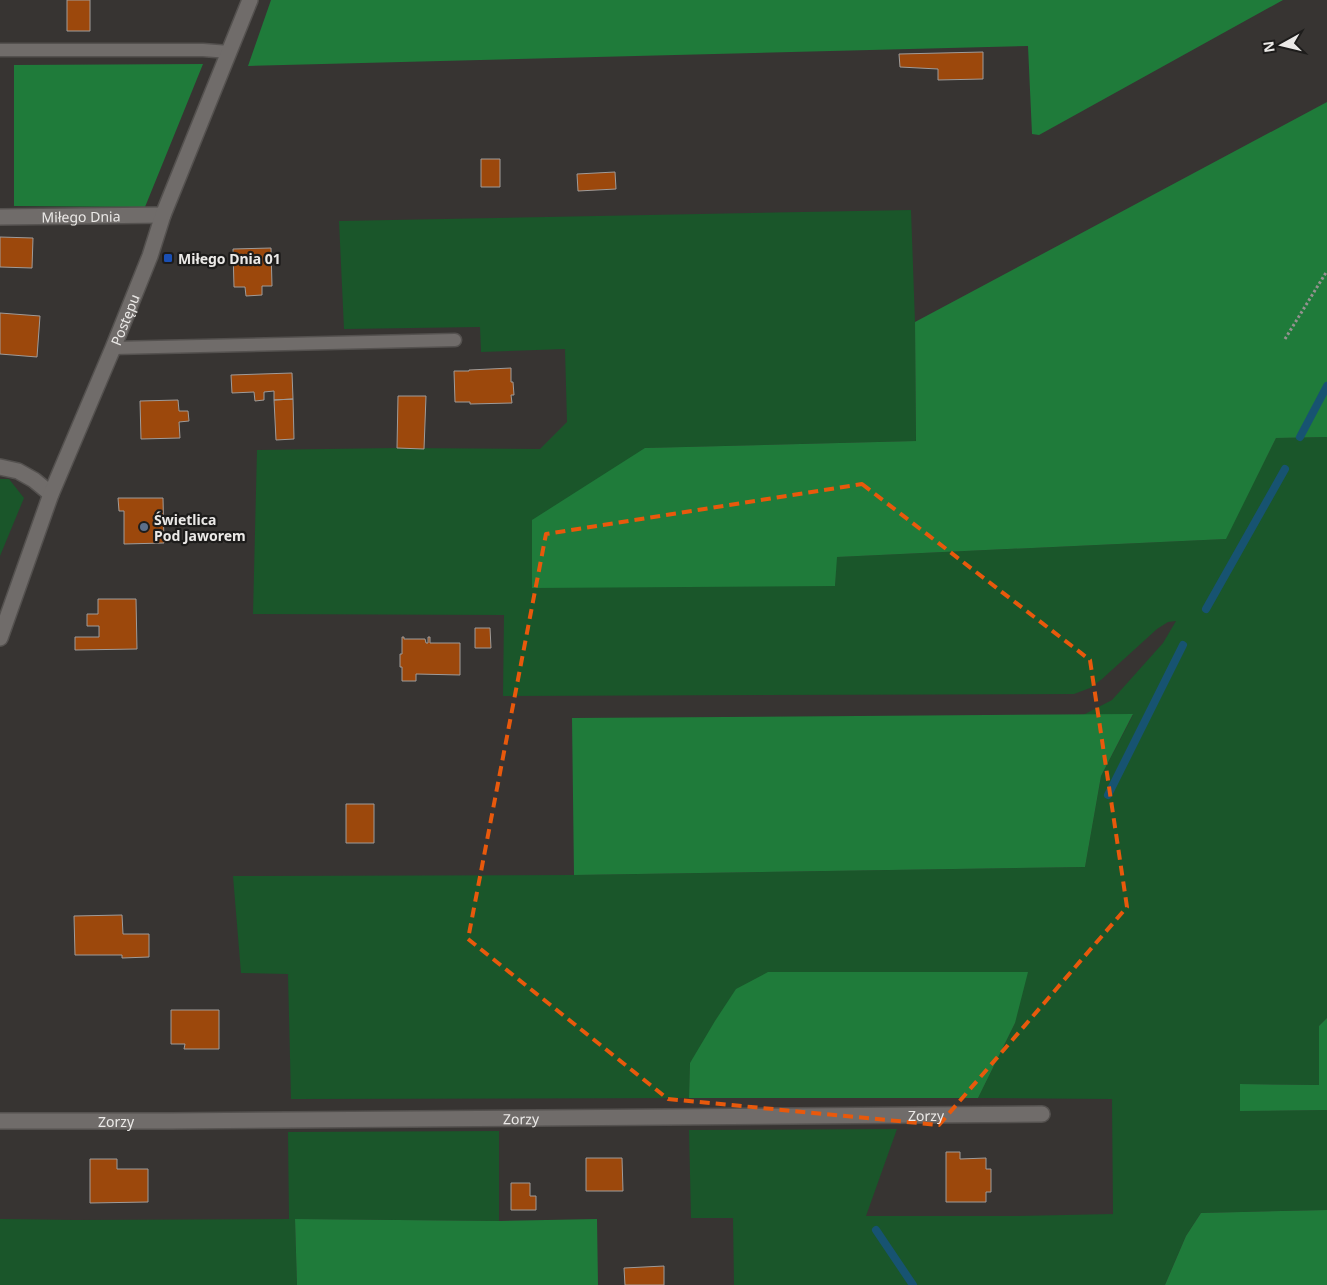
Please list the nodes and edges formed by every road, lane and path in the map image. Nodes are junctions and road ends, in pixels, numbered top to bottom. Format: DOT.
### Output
graph roads {
  1 [pos="250,0"];
  2 [pos="0,50"];
  3 [pos="230,52"];
  4 [pos="164,216"];
  5 [pos="0,217"];
  6 [pos="1327,272"];
  7 [pos="456,340"];
  8 [pos="1285,340"];
  9 [pos="113,348"];
  10 [pos="0,467"];
  11 [pos="51,494"];
  12 [pos="0,638"];
  13 [pos="1042,1114"];
  14 [pos="0,1121"];
  1 -- 3 [label="street, Postępu"];
  2 -- 3 [label="lane"];
  3 -- 4 [label="street, Postępu"];
  4 -- 5 [label="street, Miłego Dnia"];
  4 -- 9 [label="street, Postępu"];
  6 -- 8 [label="path"];
  7 -- 9 [label="lane"];
  9 -- 11 [label="street, Postępu"];
  10 -- 11 [label="street"];
  11 -- 12 [label="street, Postępu"];
  13 -- 14 [label="street, Zorzy"];
}
